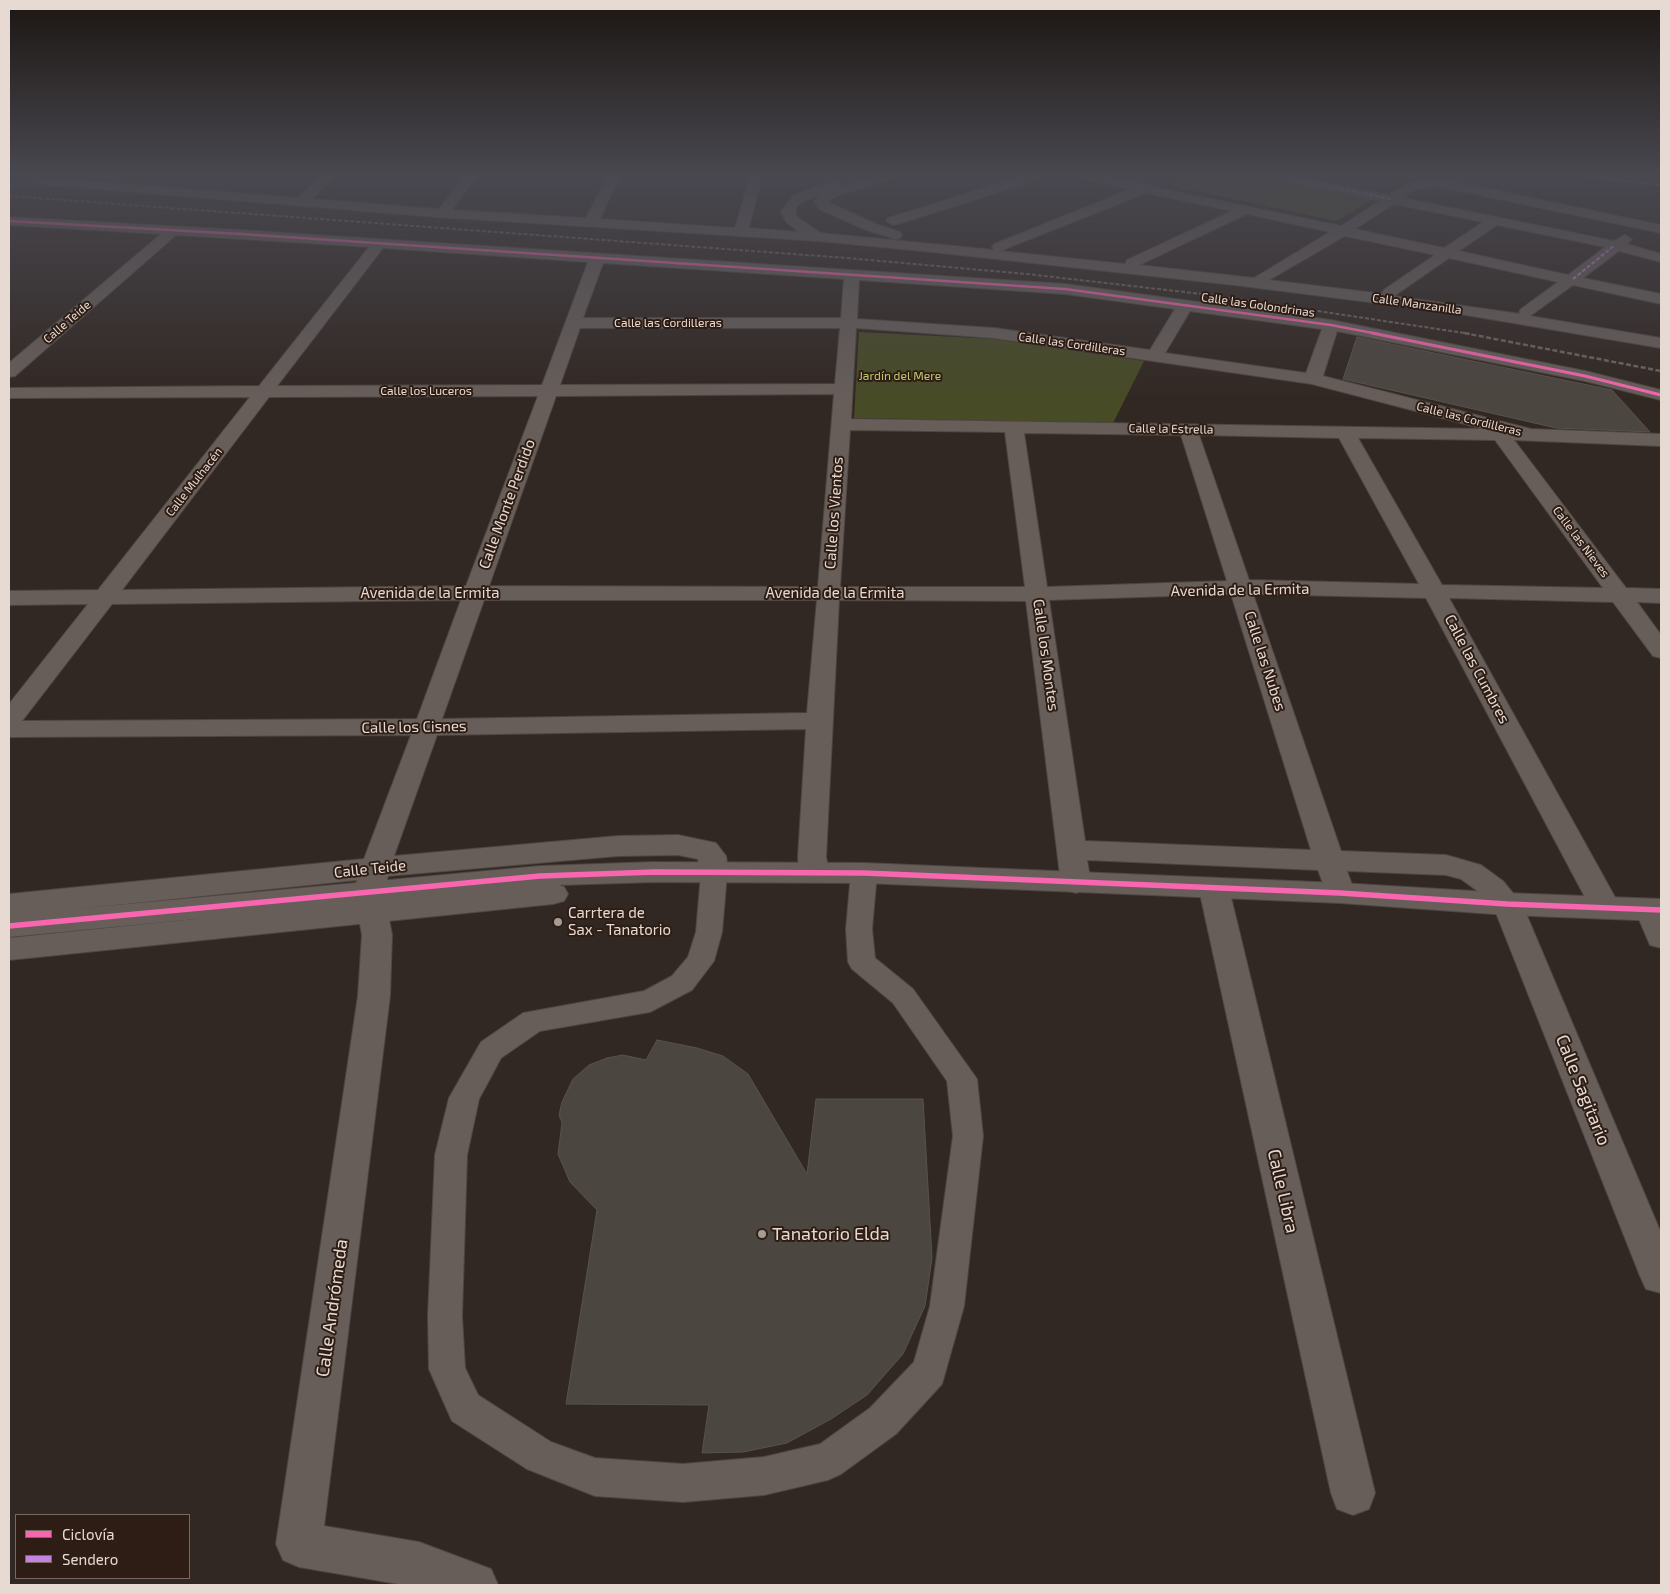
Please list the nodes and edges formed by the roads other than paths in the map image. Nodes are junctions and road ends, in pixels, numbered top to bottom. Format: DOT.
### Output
graph roads {
  1 [pos="149,251"];
  2 [pos="373,251"];
  3 [pos="500,251"];
  4 [pos="964,251"];
  5 [pos="1158,251"];
  6 [pos="1308,251"];
  7 [pos="1435,251"];
  8 [pos="1451,251"];
  9 [pos="1607,251"];
  10 [pos="1638,251"];
  11 [pos="1447,254"];
  12 [pos="596,258"];
  13 [pos="1661,258"];
  14 [pos="1132,264"];
  15 [pos="852,274"];
  16 [pos="1261,278"];
  17 [pos="1572,279"];
  18 [pos="1390,292"];
  19 [pos="1661,299"];
  20 [pos="1185,305"];
  21 [pos="1527,312"];
  22 [pos="573,323"];
  23 [pos="848,323"];
  24 [pos="1331,325"];
  25 [pos="1661,343"];
  26 [pos="1154,356"];
  27 [pos="9,372"];
  28 [pos="1313,379"];
  29 [pos="843,390"];
  30 [pos="548,391"];
  31 [pos="264,392"];
  32 [pos="9,393"];
  33 [pos="1661,395"];
  34 [pos="841,424"];
  35 [pos="1014,426"];
  36 [pos="1188,429"];
  37 [pos="1345,432"];
  38 [pos="1500,434"];
  39 [pos="1531,435"];
  40 [pos="1661,440"];
  41 [pos="9,580"];
  42 [pos="1239,582"];
  43 [pos="477,586"];
  44 [pos="829,586"];
  45 [pos="1037,586"];
  46 [pos="112,588"];
  47 [pos="1434,590"];
  48 [pos="1620,595"];
  49 [pos="1661,596"];
  50 [pos="9,598"];
  51 [pos="1661,651"];
  52 [pos="9,721"];
  53 [pos="819,721"];
  54 [pos="426,727"];
  55 [pos="9,729"];
  56 [pos="1072,850"];
  57 [pos="1330,859"];
  58 [pos="814,872"];
  59 [pos="714,874"];
  60 [pos="864,874"];
  61 [pos="1076,883"];
  62 [pos="1214,889"];
  63 [pos="372,891"];
  64 [pos="1340,893"];
  65 [pos="1507,904"];
  66 [pos="9,905"];
  67 [pos="1606,908"];
  68 [pos="1656,910"];
  69 [pos="9,926"];
  70 [pos="1661,938"];
  71 [pos="9,949"];
  72 [pos="1660,1276"];
  73 [pos="1353,1493"];
  74 [pos="475,1585"];
  1 -- 27 [label="street, Calle Teide"];
  2 -- 31 [label="street, Calle Mulhacén"];
  3 -- 12 [label="street, Calle las Golondrinas"];
  4 -- 25 [label="street, Calle Manzanilla"];
  5 -- 14 [label="street"];
  6 -- 16 [label="street"];
  7 -- 11 [label="street"];
  8 -- 11 [label="street"];
  9 -- 17 [label="street"];
  10 -- 13 [label="street"];
  11 -- 17 [label="street"];
  11 -- 18 [label="street"];
  12 -- 15 [label="street, Calle las Golondrinas"];
  12 -- 22 [label="street, Calle Monte Perdido"];
  15 -- 20 [label="street, Calle las Golondrinas"];
  15 -- 23 [label="street, Calle los Vientos"];
  17 -- 19 [label="street"];
  17 -- 21 [label="street"];
  20 -- 24 [label="street, Calle las Golondrinas"];
  20 -- 26 [label="street"];
  22 -- 23 [label="street, Calle las Cordilleras"];
  22 -- 30 [label="street, Calle Monte Perdido"];
  23 -- 26 [label="street, Calle las Cordilleras"];
  23 -- 29 [label="street, Calle los Vientos"];
  24 -- 28 [label="street"];
  24 -- 33 [label="street, Calle las Golondrinas"];
  26 -- 28 [label="street, Calle las Cordilleras"];
  28 -- 39 [label="street, Calle las Cordilleras"];
  29 -- 30 [label="street, Calle los Luceros"];
  29 -- 34 [label="street, Calle los Vientos"];
  30 -- 31 [label="street, Calle los Luceros"];
  30 -- 43 [label="street, Calle Monte Perdido"];
  31 -- 32 [label="street, Calle los Luceros"];
  31 -- 46 [label="street, Calle Mulhacén"];
  34 -- 35 [label="street, Calle la Estrella"];
  34 -- 44 [label="street, Calle los Vientos"];
  35 -- 36 [label="street, Calle la Estrella"];
  35 -- 45 [label="street, Calle los Montes"];
  36 -- 37 [label="street, Calle la Estrella"];
  36 -- 42 [label="street, Calle las Nubes"];
  37 -- 38 [label="street, Calle la Estrella"];
  37 -- 47 [label="street, Calle las Cumbres"];
  38 -- 39 [label="street, Calle las Cordilleras"];
  38 -- 48 [label="street, Calle las Nieves"];
  39 -- 40 [label="street"];
  41 -- 46 [label="street, Avenida de la Ermita"];
  42 -- 45 [label="street, Avenida de la Ermita"];
  42 -- 47 [label="street, Avenida de la Ermita"];
  42 -- 57 [label="street, Calle las Nubes"];
  43 -- 44 [label="street, Avenida de la Ermita"];
  43 -- 46 [label="street, Avenida de la Ermita"];
  43 -- 54 [label="street, Calle Monte Perdido"];
  44 -- 45 [label="street, Avenida de la Ermita"];
  44 -- 53 [label="street, Calle los Vientos"];
  45 -- 56 [label="street, Calle los Montes"];
  46 -- 50 [label="street, Avenida de la Ermita"];
  46 -- 52 [label="street, Calle Mulhacén"];
  47 -- 48 [label="street, Avenida de la Ermita"];
  47 -- 67 [label="street, Calle las Cumbres"];
  48 -- 49 [label="street, Avenida de la Ermita"];
  48 -- 51 [label="street, Calle las Nieves"];
  53 -- 54 [label="street, Calle los Cisnes"];
  53 -- 58 [label="street, Calle los Vientos"];
  54 -- 55 [label="street, Calle los Cisnes"];
  54 -- 63 [label="street, Calle Monte Perdido"];
  56 -- 57 [label="street"];
  56 -- 61 [label="street, Calle los Montes"];
  57 -- 64 [label="street, Calle las Nubes"];
  57 -- 65 [label="street"];
  58 -- 59 [label="street"];
  58 -- 60 [label="street"];
  59 -- 60 [label="lane"];
  59 -- 63 [label="street"];
  59 -- 63 [label="street, Calle Teide"];
  60 -- 61 [label="street"];
  61 -- 62 [label="street"];
  62 -- 64 [label="street"];
  62 -- 73 [label="street, Calle Libra"];
  63 -- 66 [label="street, Calle Teide"];
  63 -- 69 [label="street"];
  63 -- 71 [label="street"];
  63 -- 74 [label="street, Calle Andrómeda"];
  64 -- 65 [label="street"];
  65 -- 67 [label="street"];
  65 -- 72 [label="street, Calle Sagitario"];
  67 -- 68 [label="street"];
  68 -- 70 [label="street"];
}
